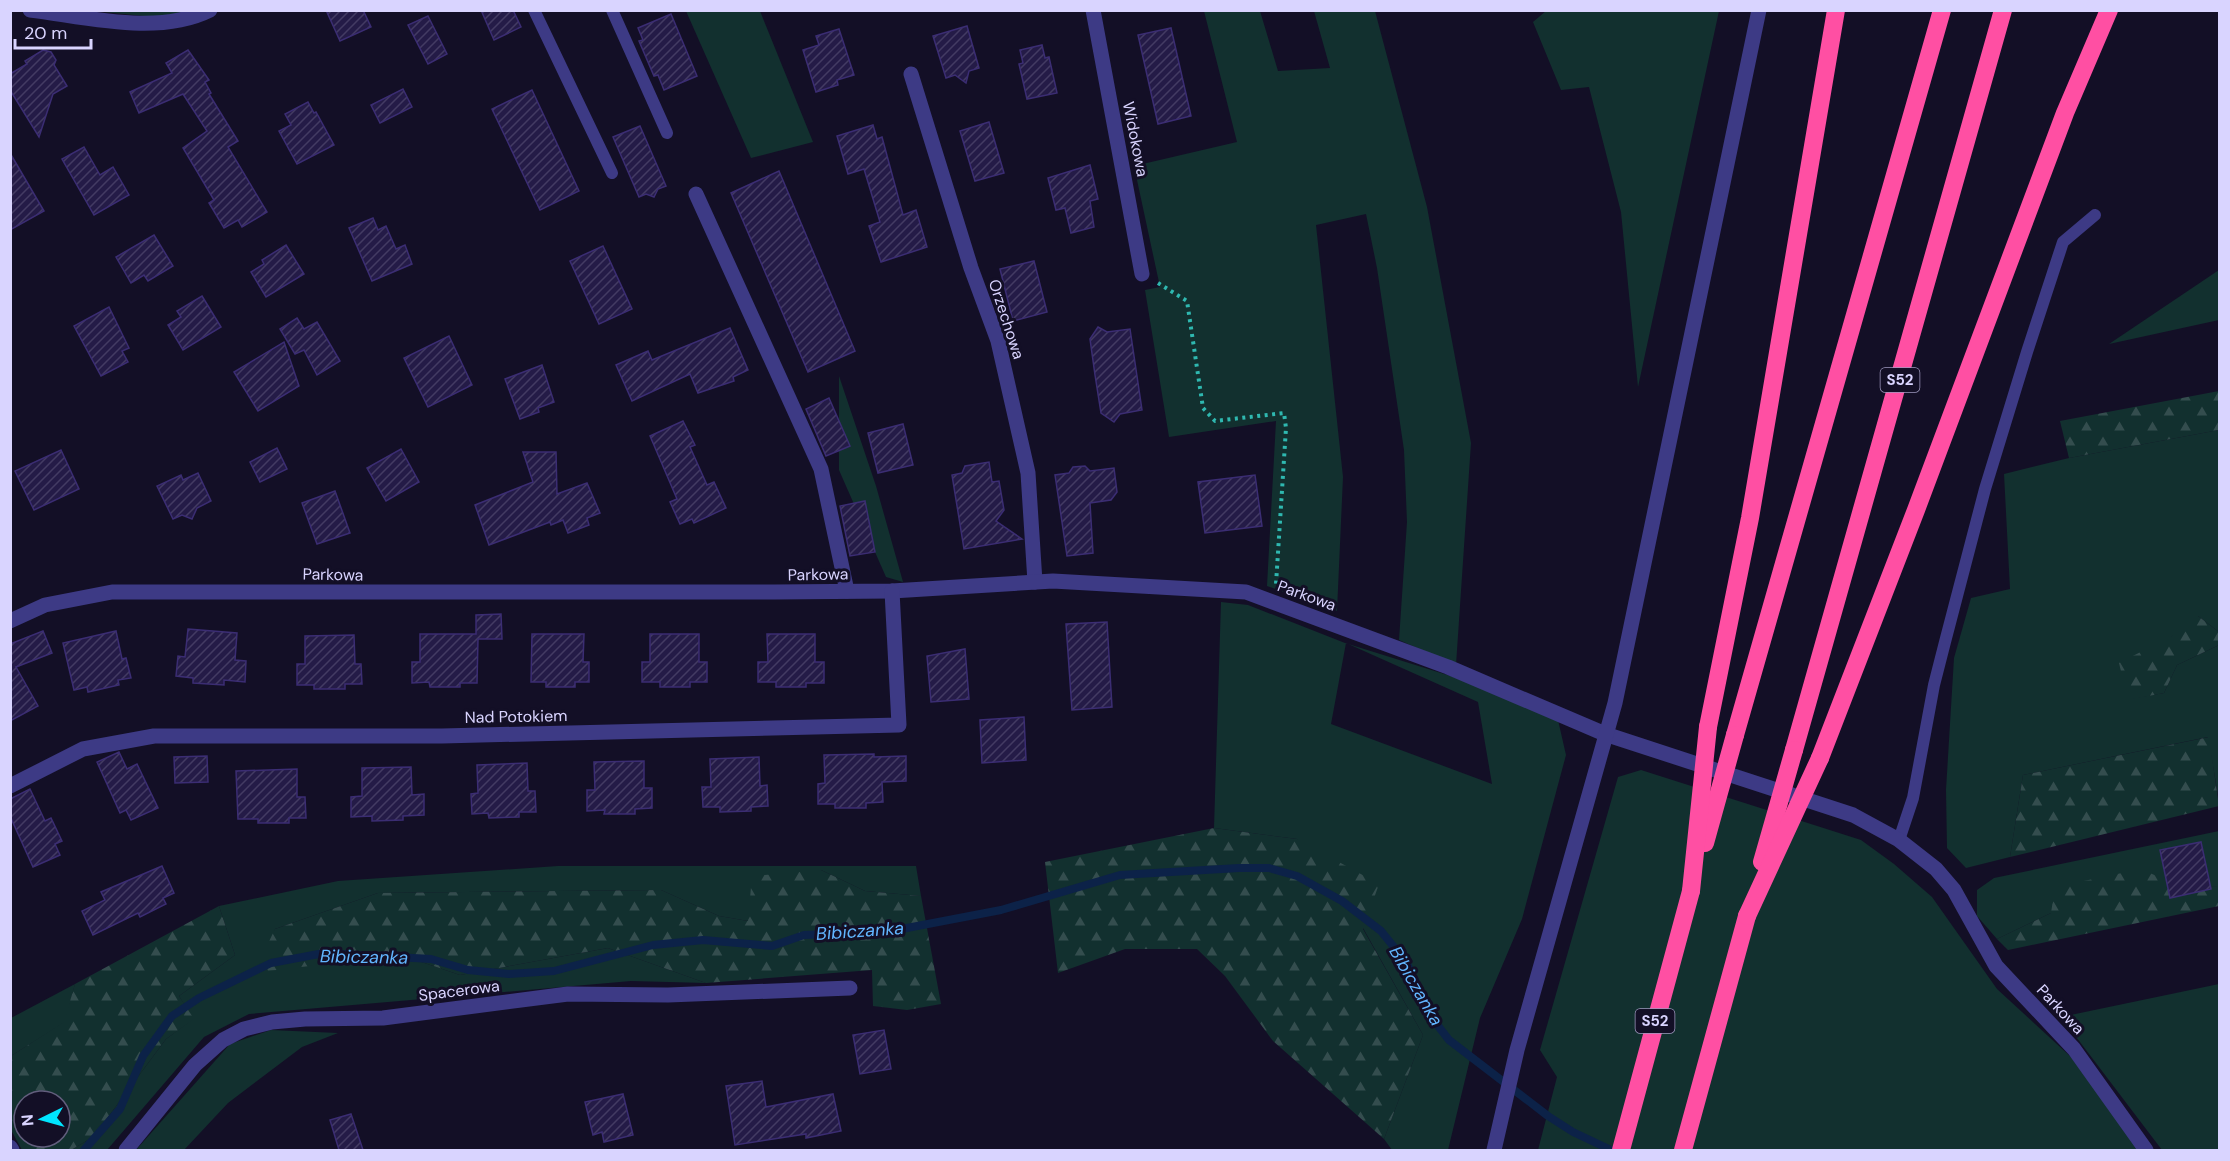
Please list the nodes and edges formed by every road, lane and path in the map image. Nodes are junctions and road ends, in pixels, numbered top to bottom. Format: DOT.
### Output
graph roads {
  1 [pos="30,10"];
  2 [pos="210,10"];
  3 [pos="534,10"];
  4 [pos="612,10"];
  5 [pos="1093,10"];
  6 [pos="1758,10"];
  7 [pos="1836,10"];
  8 [pos="1942,10"];
  9 [pos="2003,10"];
  10 [pos="2109,10"];
  11 [pos="911,74"];
  12 [pos="667,133"];
  13 [pos="612,173"];
  14 [pos="696,194"];
  15 [pos="2095,215"];
  16 [pos="1142,274"];
  17 [pos="1035,582"];
  18 [pos="847,591"];
  19 [pos="892,591"];
  20 [pos="1274,602"];
  21 [pos="10,621"];
  22 [pos="1605,734"];
  23 [pos="10,786"];
  24 [pos="1899,840"];
  25 [pos="1691,891"];
  26 [pos="1747,916"];
  27 [pos="850,988"];
  28 [pos="126,1150"];
  29 [pos="1494,1150"];
  30 [pos="1621,1150"];
  31 [pos="1683,1150"];
  32 [pos="2146,1150"];
  1 -- 2 [label="street"];
  3 -- 13 [label="lane"];
  4 -- 12 [label="lane"];
  5 -- 16 [label="street, Widokowa"];
  6 -- 22 [label="street"];
  7 -- 25 [label="highway, bridge"];
  8 -- 25 [label="highway, S52, bridge"];
  9 -- 26 [label="highway, S52, bridge"];
  10 -- 26 [label="highway, bridge"];
  11 -- 17 [label="street, Orzechowa"];
  14 -- 18 [label="street"];
  15 -- 24 [label="lane"];
  16 -- 20 [label="path"];
  17 -- 19 [label="street, Parkowa"];
  17 -- 20 [label="street, Parkowa"];
  18 -- 19 [label="street, Parkowa"];
  18 -- 21 [label="street, Parkowa"];
  19 -- 23 [label="street, Nad Potokiem"];
  20 -- 22 [label="street, Parkowa"];
  22 -- 24 [label="street, Parkowa"];
  22 -- 29 [label="street"];
  24 -- 32 [label="street, Parkowa"];
  25 -- 30 [label="highway, S52"];
  26 -- 31 [label="highway, S52"];
  27 -- 28 [label="street, Spacerowa"];
}
